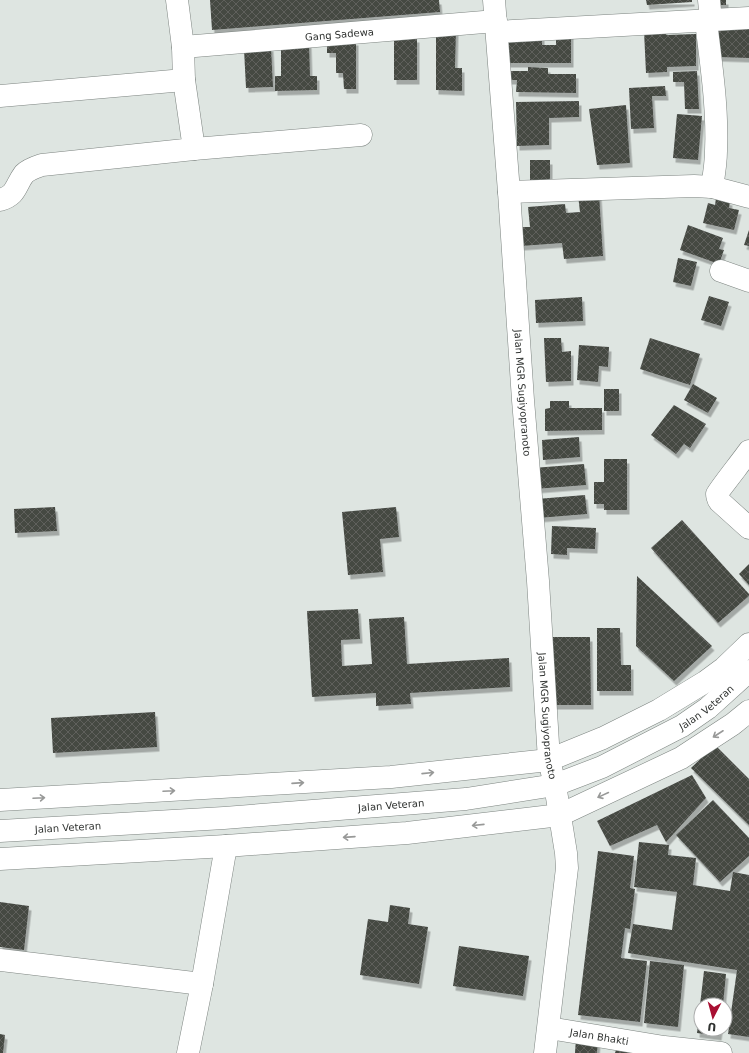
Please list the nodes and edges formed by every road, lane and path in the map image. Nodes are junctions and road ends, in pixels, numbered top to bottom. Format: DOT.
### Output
graph roads {
  1 [pos="178,0"];
  2 [pos="494,0"];
  3 [pos="709,14"];
  4 [pos="749,18"];
  5 [pos="496,27"];
  6 [pos="183,47"];
  7 [pos="184,80"];
  8 [pos="0,96"];
  9 [pos="361,134"];
  10 [pos="194,149"];
  11 [pos="712,188"];
  12 [pos="509,192"];
  13 [pos="749,196"];
  14 [pos="0,200"];
  15 [pos="722,272"];
  16 [pos="749,281"];
  17 [pos="749,451"];
  18 [pos="749,528"];
  19 [pos="749,644"];
  20 [pos="749,671"];
  21 [pos="749,711"];
  22 [pos="549,760"];
  23 [pos="555,785"];
  24 [pos="0,800"];
  25 [pos="560,815"];
  26 [pos="0,831"];
  27 [pos="226,846"];
  28 [pos="0,859"];
  29 [pos="0,960"];
  30 [pos="202,984"];
  31 [pos="549,1028"];
  32 [pos="664,1050"];
  33 [pos="188,1053"];
  34 [pos="545,1053"];
  35 [pos="721,1053"];
  1 -- 6 [label="street"];
  2 -- 5 [label="street, Jalan MGR Sugiyopranoto"];
  3 -- 4 [label="street, Gang Sadewa"];
  3 -- 5 [label="street, Gang Sadewa"];
  3 -- 11 [label="street"];
  5 -- 6 [label="street, Gang Sadewa"];
  5 -- 12 [label="street, Jalan MGR Sugiyopranoto"];
  6 -- 7 [label="street"];
  7 -- 8 [label="street"];
  7 -- 10 [label="street"];
  9 -- 10 [label="street"];
  10 -- 14 [label="street"];
  11 -- 12 [label="street"];
  11 -- 13 [label="street"];
  12 -- 22 [label="street, Jalan MGR Sugiyopranoto"];
  15 -- 16 [label="street"];
  17 -- 18 [label="street"];
  19 -- 22 [label="street"];
  20 -- 23 [label="street, Jalan Veteran"];
  21 -- 25 [label="street, one-way"];
  22 -- 23 [label="street, Jalan MGR Sugiyopranoto"];
  24 -- 22 [label="street, one-way"];
  23 -- 25 [label="street, Jalan MGR Sugiyopranoto"];
  23 -- 26 [label="street, Jalan Veteran"];
  25 -- 27 [label="street, one-way"];
  25 -- 31 [label="street, Jalan MGR Sugiyopranoto"];
  27 -- 28 [label="street"];
  27 -- 30 [label="street"];
  29 -- 30 [label="street"];
  30 -- 33 [label="street"];
  31 -- 32 [label="street, Jalan Bhakti"];
  31 -- 34 [label="street, Jalan MGR Sugiyopranoto"];
  32 -- 35 [label="street, Jalan Bhakti"];
}
